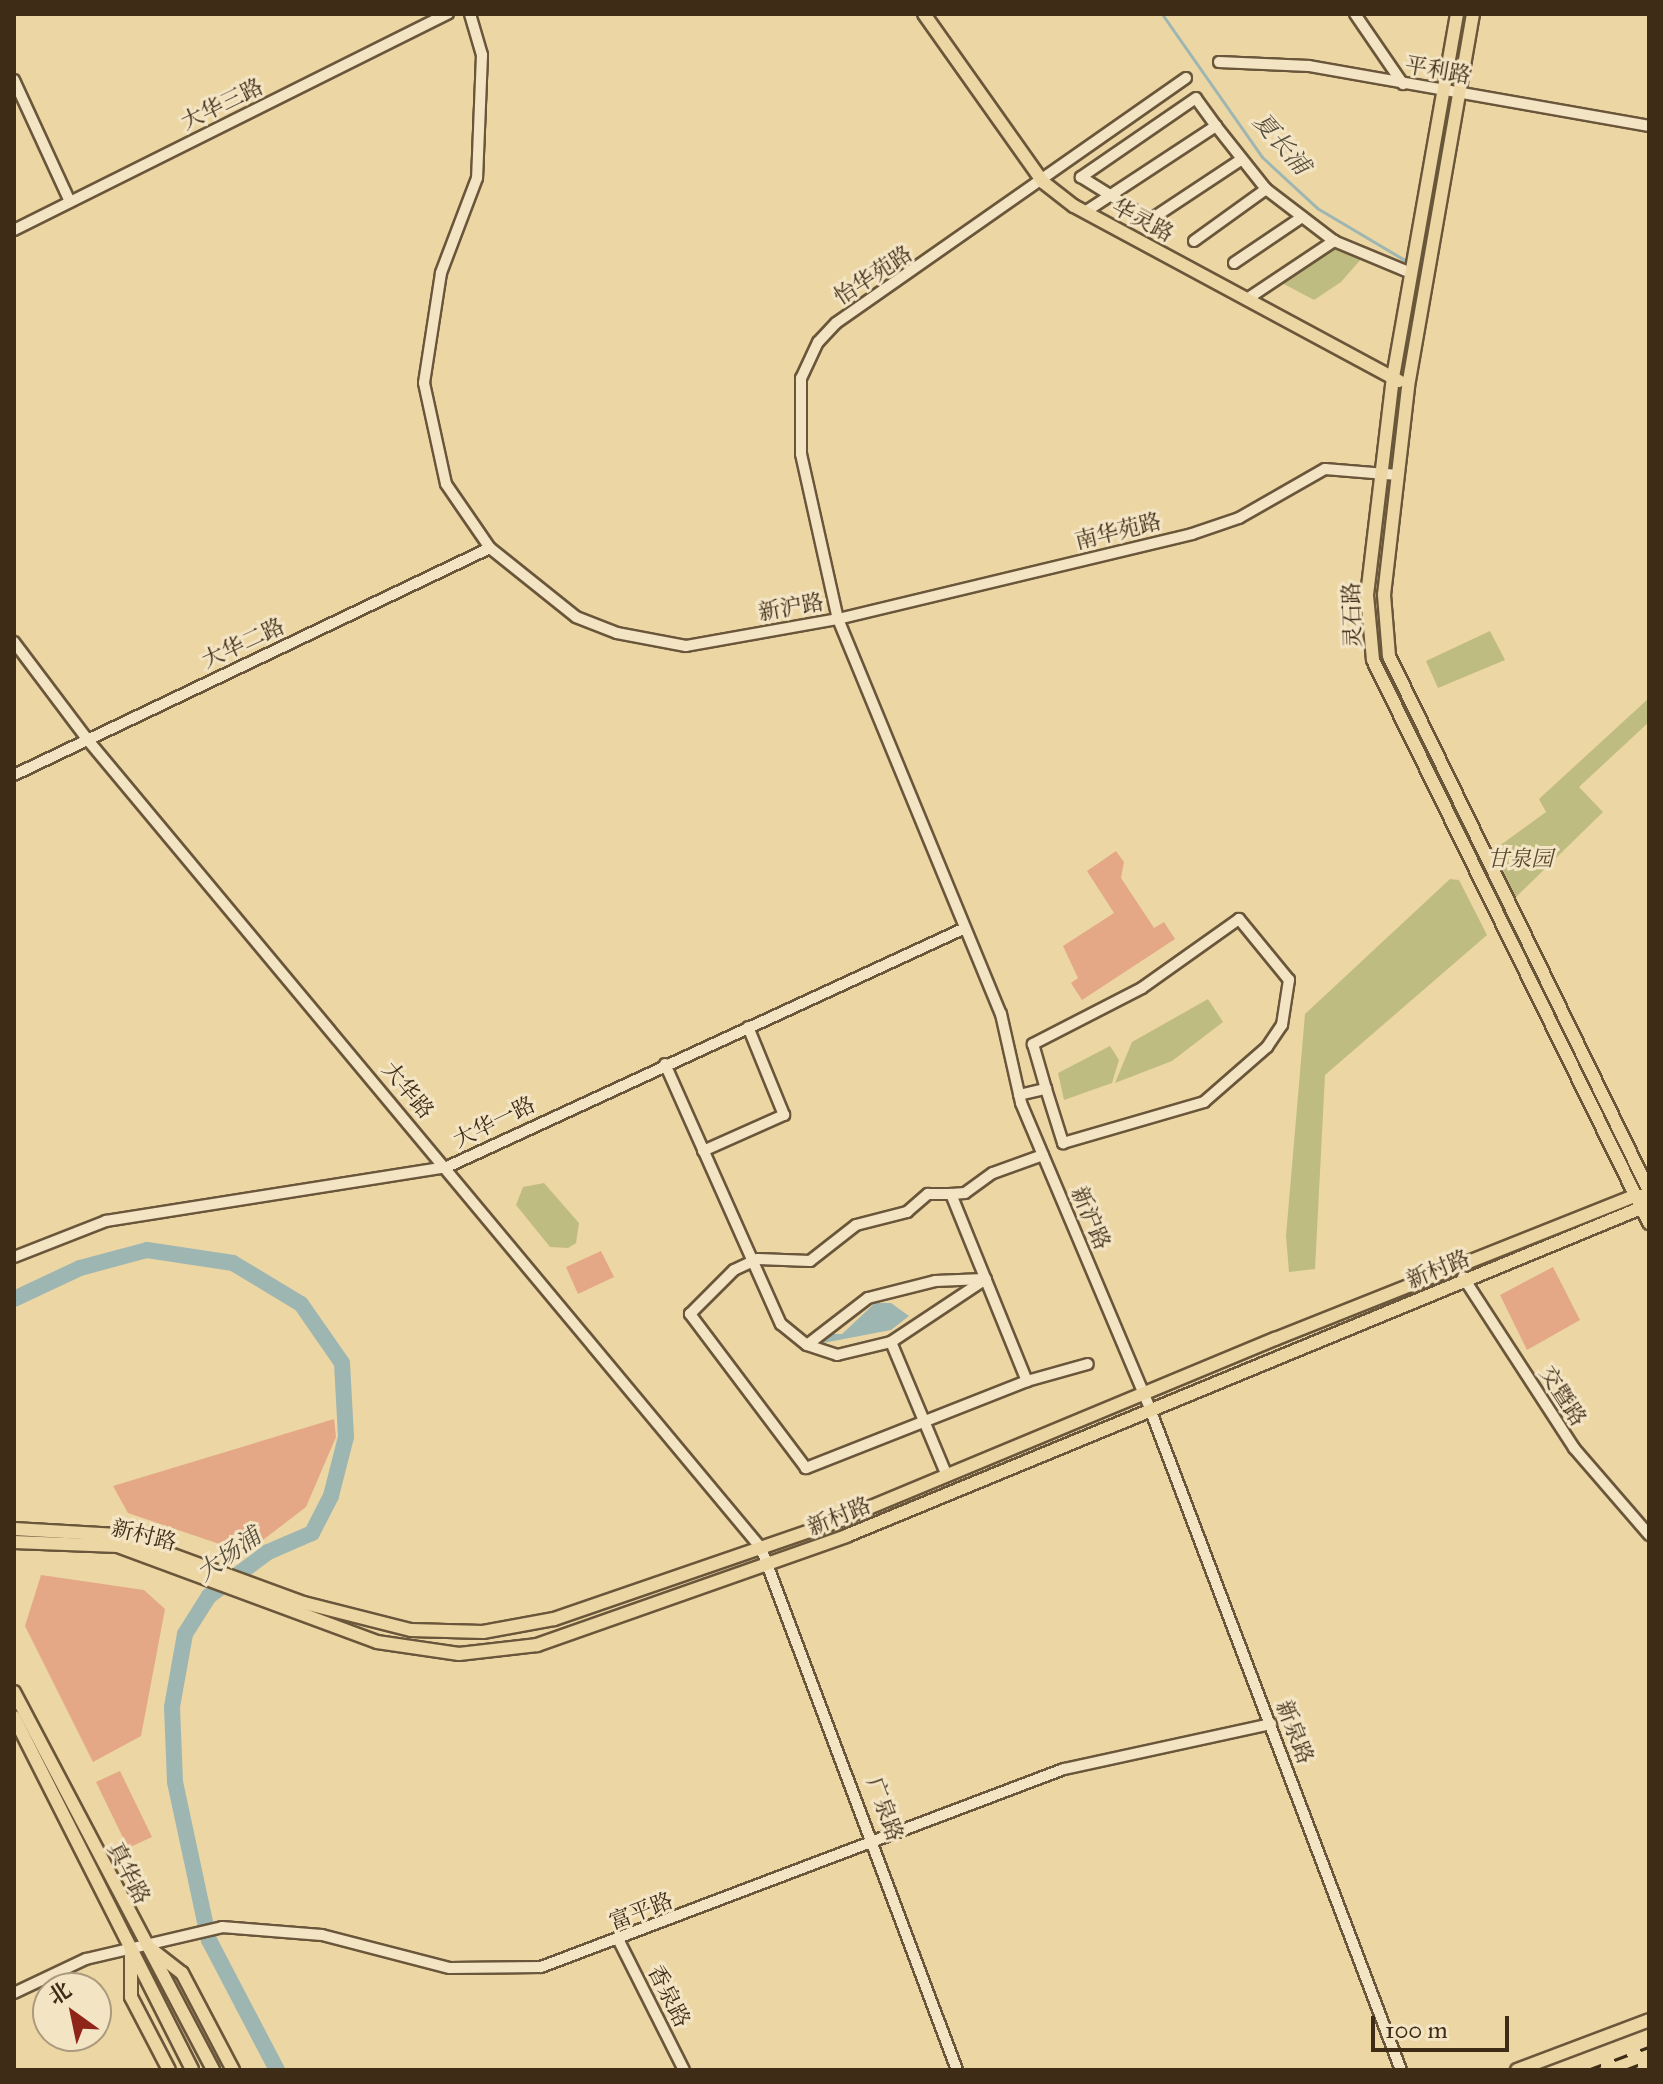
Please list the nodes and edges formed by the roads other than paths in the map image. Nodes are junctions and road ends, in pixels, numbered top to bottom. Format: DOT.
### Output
graph roads {
  1 [pos="448,14"];
  2 [pos="470,14"];
  3 [pos="924,14"];
  4 [pos="1355,14"];
  5 [pos="1457,14"];
  6 [pos="1473,14"];
  7 [pos="1219,62"];
  8 [pos="1186,78"];
  9 [pos="14,80"];
  10 [pos="1403,84"];
  11 [pos="1443,92"];
  12 [pos="1459,95"];
  13 [pos="1216,126"];
  14 [pos="1649,126"];
  15 [pos="1242,159"];
  16 [pos="1043,182"];
  17 [pos="1266,189"];
  18 [pos="1107,197"];
  19 [pos="70,202"];
  20 [pos="1085,212"];
  21 [pos="1302,217"];
  22 [pos="14,230"];
  23 [pos="1194,241"];
  24 [pos="1334,241"];
  25 [pos="1234,263"];
  26 [pos="1411,273"];
  27 [pos="1247,299"];
  28 [pos="1393,377"];
  29 [pos="1408,388"];
  30 [pos="1381,475"];
  31 [pos="1398,475"];
  32 [pos="490,548"];
  33 [pos="838,619"];
  34 [pos="14,642"];
  35 [pos="87,739"];
  36 [pos="14,775"];
  37 [pos="963,929"];
  38 [pos="748,1027"];
  39 [pos="665,1064"];
  40 [pos="1046,1089"];
  41 [pos="1019,1095"];
  42 [pos="703,1151"];
  43 [pos="1043,1155"];
  44 [pos="447,1167"];
  45 [pos="951,1194"];
  46 [pos="1645,1198"];
  47 [pos="1649,1223"];
  48 [pos="14,1257"];
  49 [pos="751,1262"];
  50 [pos="1461,1274"];
  51 [pos="986,1279"];
  52 [pos="891,1342"];
  53 [pos="807,1345"];
  54 [pos="1088,1364"];
  55 [pos="1027,1381"];
  56 [pos="1144,1395"];
  57 [pos="1150,1409"];
  58 [pos="924,1421"];
  59 [pos="947,1476"];
  60 [pos="14,1529"];
  61 [pos="1649,1535"];
  62 [pos="14,1542"];
  63 [pos="761,1548"];
  64 [pos="770,1564"];
  65 [pos="201,1568"];
  66 [pos="265,1593"];
  67 [pos="14,1692"];
  68 [pos="14,1717"];
  69 [pos="1271,1724"];
  70 [pos="875,1841"];
  71 [pos="619,1941"];
  72 [pos="136,1944"];
  73 [pos="14,1993"];
  74 [pos="1649,2020"];
  75 [pos="169,2070"];
  76 [pos="192,2070"];
  77 [pos="213,2070"];
  78 [pos="233,2070"];
  79 [pos="684,2070"];
  80 [pos="957,2070"];
  81 [pos="1401,2070"];
  82 [pos="1517,2070"];
  1 -- 19 [label="street, 大华三路"];
  2 -- 32 [label="street, 新沪路"];
  3 -- 16 [label="main road, 华灵路"];
  4 -- 10 [label="street"];
  5 -- 11 [label="main road, 灵石路"];
  6 -- 12 [label="main road, 灵石路"];
  7 -- 10 [label="street, 平利路"];
  8 -- 16 [label="street, 怡华苑路"];
  9 -- 19 [label="street"];
  10 -- 11 [label="street, 平利路"];
  11 -- 12 [label="street, 平利路"];
  11 -- 26 [label="main road, 灵石路"];
  12 -- 14 [label="street, 平利路"];
  12 -- 29 [label="main road, 灵石路"];
  13 -- 15 [label="street"];
  13 -- 18 [label="street"];
  13 -- 18 [label="street"];
  15 -- 17 [label="street"];
  15 -- 18 [label="street"];
  16 -- 20 [label="main road, 华灵路"];
  16 -- 33 [label="street, 怡华苑路"];
  17 -- 21 [label="street"];
  17 -- 23 [label="street"];
  18 -- 20 [label="street"];
  19 -- 22 [label="street, 大华三路"];
  20 -- 27 [label="main road, 华灵路"];
  21 -- 24 [label="street"];
  21 -- 25 [label="street"];
  24 -- 26 [label="street"];
  24 -- 27 [label="street"];
  26 -- 28 [label="main road, 灵石路"];
  27 -- 28 [label="main road, 华灵路"];
  28 -- 29 [label="main road, 华灵路"];
  28 -- 30 [label="main road, 灵石路"];
  29 -- 31 [label="main road, 灵石路"];
  30 -- 31 [label="street, 南华苑路"];
  30 -- 33 [label="street, 南华苑路"];
  30 -- 46 [label="main road, 灵石路"];
  31 -- 46 [label="main road, 灵石路"];
  32 -- 33 [label="street, 新沪路"];
  32 -- 35 [label="street, 大华二路"];
  33 -- 37 [label="street, 新沪路"];
  34 -- 35 [label="street, 大华路"];
  35 -- 36 [label="street, 大华二路"];
  35 -- 44 [label="street, 大华路"];
  37 -- 38 [label="street, 大华一路"];
  37 -- 41 [label="street, 新沪路"];
  38 -- 39 [label="street, 大华一路"];
  38 -- 42 [label="street"];
  39 -- 42 [label="street"];
  39 -- 44 [label="street, 大华一路"];
  40 -- 40 [label="street"];
  40 -- 41 [label="street"];
  41 -- 43 [label="street, 新沪路"];
  42 -- 49 [label="street"];
  43 -- 45 [label="street"];
  43 -- 56 [label="street, 新沪路"];
  44 -- 48 [label="street, 大华一路"];
  44 -- 63 [label="street, 大华路"];
  45 -- 49 [label="street"];
  45 -- 51 [label="street"];
  46 -- 47 [label="main road"];
  46 -- 50 [label="main road, 新村路"];
  49 -- 53 [label="street"];
  49 -- 58 [label="street"];
  50 -- 56 [label="main road, 新村路"];
  50 -- 57 [label="main road, 新村路"];
  50 -- 61 [label="street, 交暨路"];
  51 -- 52 [label="street"];
  51 -- 53 [label="street"];
  51 -- 55 [label="street"];
  52 -- 53 [label="street"];
  52 -- 58 [label="street"];
  54 -- 55 [label="street"];
  55 -- 58 [label="street"];
  56 -- 57 [label="street, 新沪路"];
  56 -- 59 [label="main road, 新村路"];
  57 -- 64 [label="main road, 新村路"];
  57 -- 69 [label="street, 新泉路"];
  58 -- 59 [label="street"];
  59 -- 63 [label="main road, 新村路"];
  60 -- 65 [label="main road, 新村路"];
  62 -- 65 [label="main road, 新村路"];
  63 -- 64 [label="street, 大华路"];
  63 -- 66 [label="main road, 新村路"];
  64 -- 66 [label="main road, 新村路"];
  64 -- 70 [label="street, 广泉路"];
  65 -- 66 [label="main road, 新村路"];
  67 -- 72 [label="main road, 真华路"];
  68 -- 72 [label="main road, 真华路"];
  69 -- 70 [label="street, 富平路"];
  69 -- 81 [label="street, 新泉路"];
  70 -- 71 [label="street, 富平路"];
  70 -- 80 [label="street, 广泉路"];
  71 -- 72 [label="street, 富平路"];
  71 -- 79 [label="street, 香泉路"];
  72 -- 73 [label="street, 富平路"];
  72 -- 75 [label="main road"];
  72 -- 76 [label="main road, 真华路"];
  72 -- 77 [label="main road, 真华路"];
  72 -- 78 [label="main road"];
  74 -- 82 [label="main road"];
}
